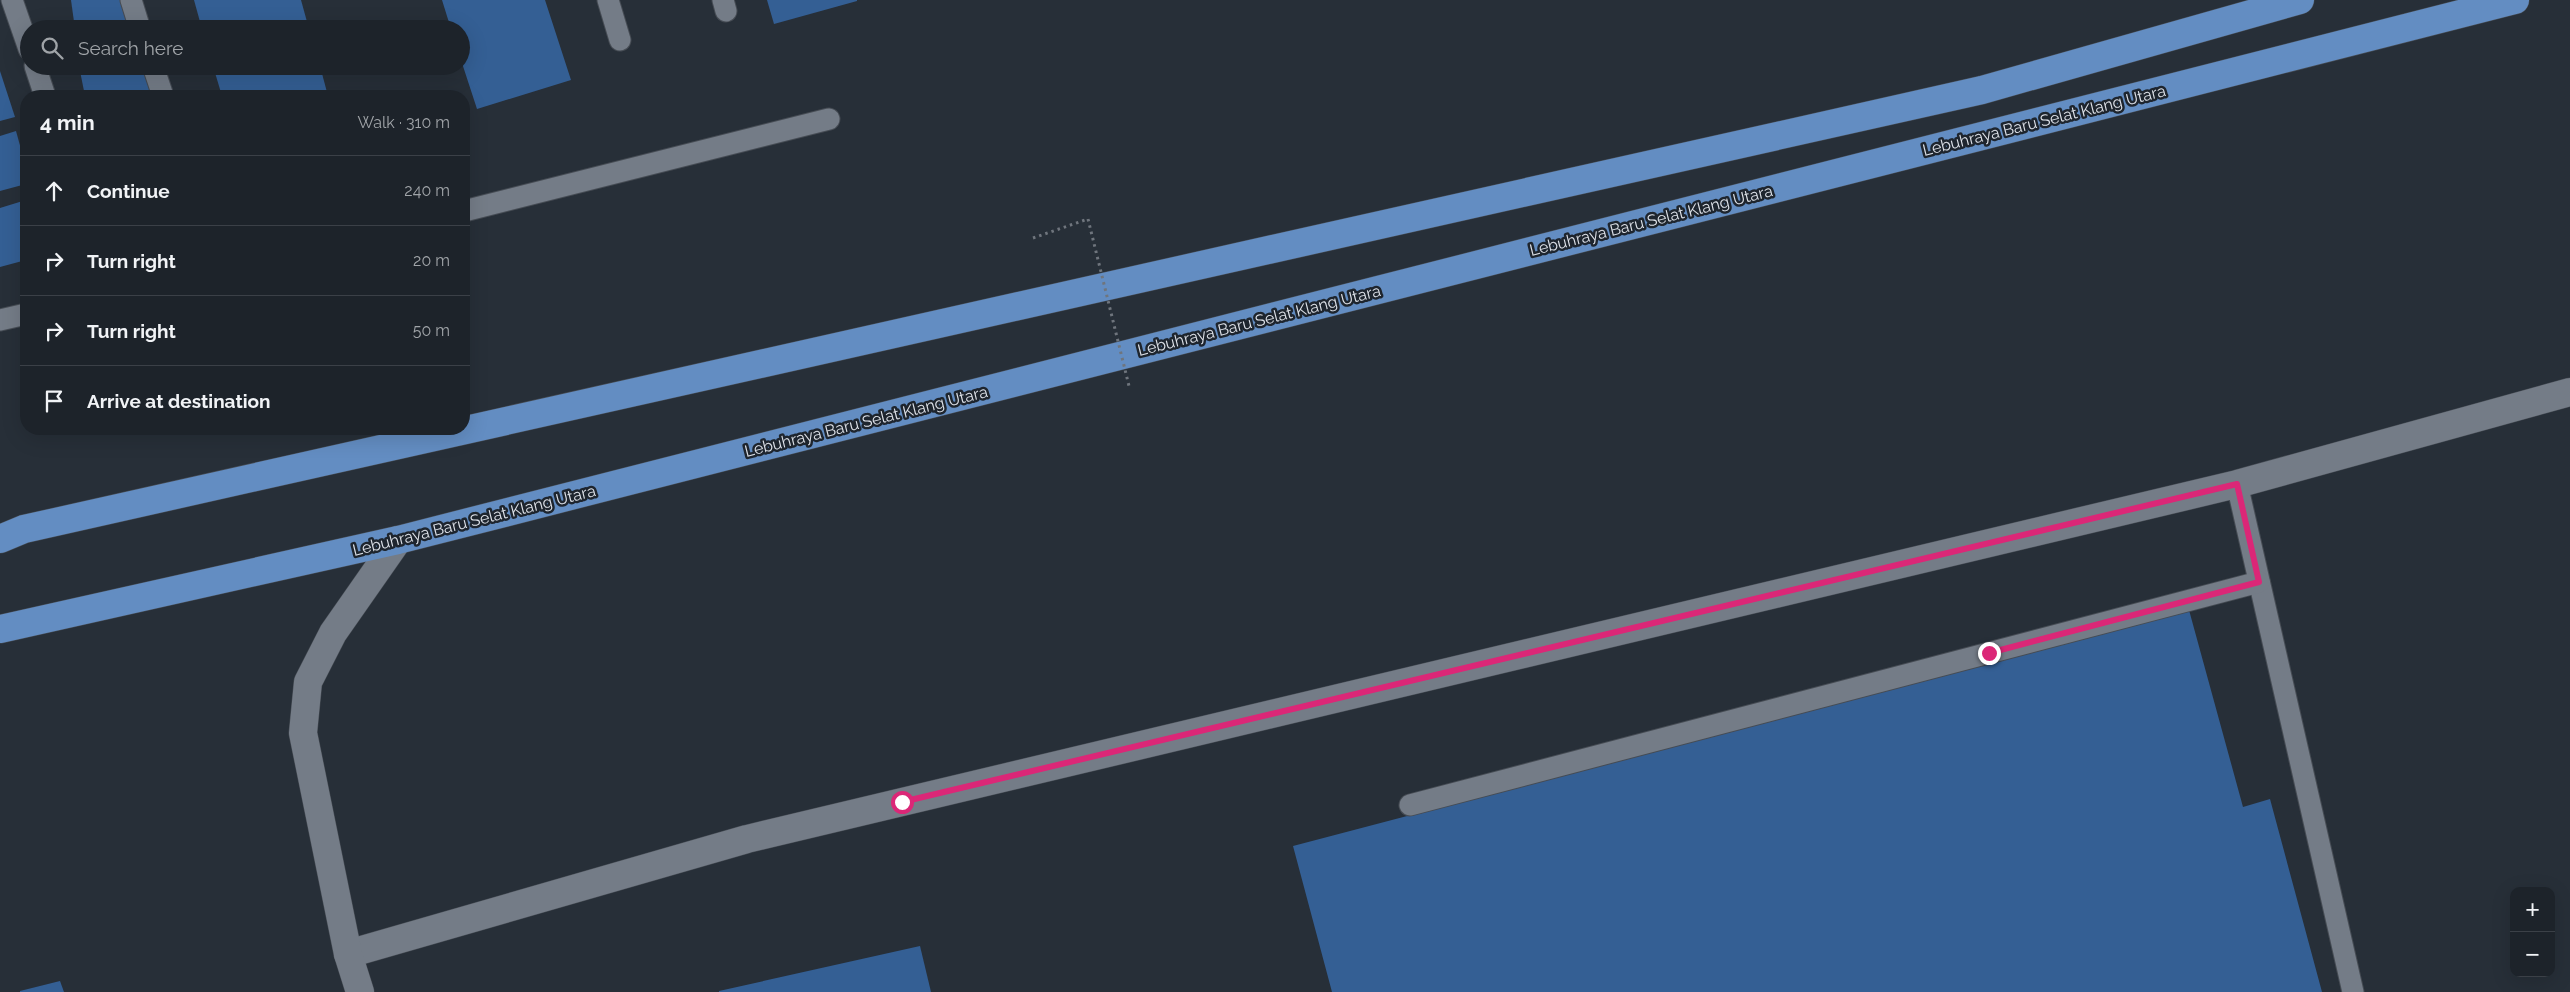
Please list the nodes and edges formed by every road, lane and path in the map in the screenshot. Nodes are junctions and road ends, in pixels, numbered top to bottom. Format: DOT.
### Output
graph roads {
  1 [pos="12,0"];
  2 [pos="131,0"];
  3 [pos="608,0"];
  4 [pos="2300,0"];
  5 [pos="2515,0"];
  6 [pos="137,20"];
  7 [pos="20,23"];
  8 [pos="620,40"];
  9 [pos="37,75"];
  10 [pos="156,75"];
  11 [pos="42,90"];
  12 [pos="162,90"];
  13 [pos="829,119"];
  14 [pos="470,209"];
  15 [pos="1033,238"];
  16 [pos="20,315"];
  17 [pos="0,320"];
  18 [pos="1129,386"];
  19 [pos="2570,392"];
  20 [pos="470,429"];
  21 [pos="441,435"];
  22 [pos="2237,484"];
  23 [pos="8,532"];
  24 [pos="398,540"];
  25 [pos="2259,582"];
  26 [pos="0,629"];
  27 [pos="1410,805"];
  28 [pos="348,954"];
  29 [pos="360,992"];
  30 [pos="2353,992"];
  1 -- 7 [label="lane"];
  2 -- 6 [label="lane"];
  3 -- 8 [label="lane"];
  4 -- 20 [label="highway"];
  5 -- 24 [label="highway, Lebuhraya Baru Selat Klang Utara"];
  9 -- 11 [label="lane"];
  10 -- 12 [label="lane"];
  13 -- 14 [label="lane"];
  15 -- 18 [label="path, bridge"];
  16 -- 17 [label="lane"];
  19 -- 22 [label="street"];
  21 -- 23 [label="highway"];
  22 -- 25 [label="lane"];
  22 -- 28 [label="street"];
  24 -- 26 [label="highway, Lebuhraya Baru Selat Klang Utara"];
  24 -- 28 [label="street"];
  25 -- 27 [label="lane"];
  25 -- 30 [label="lane"];
  28 -- 29 [label="street"];
}
